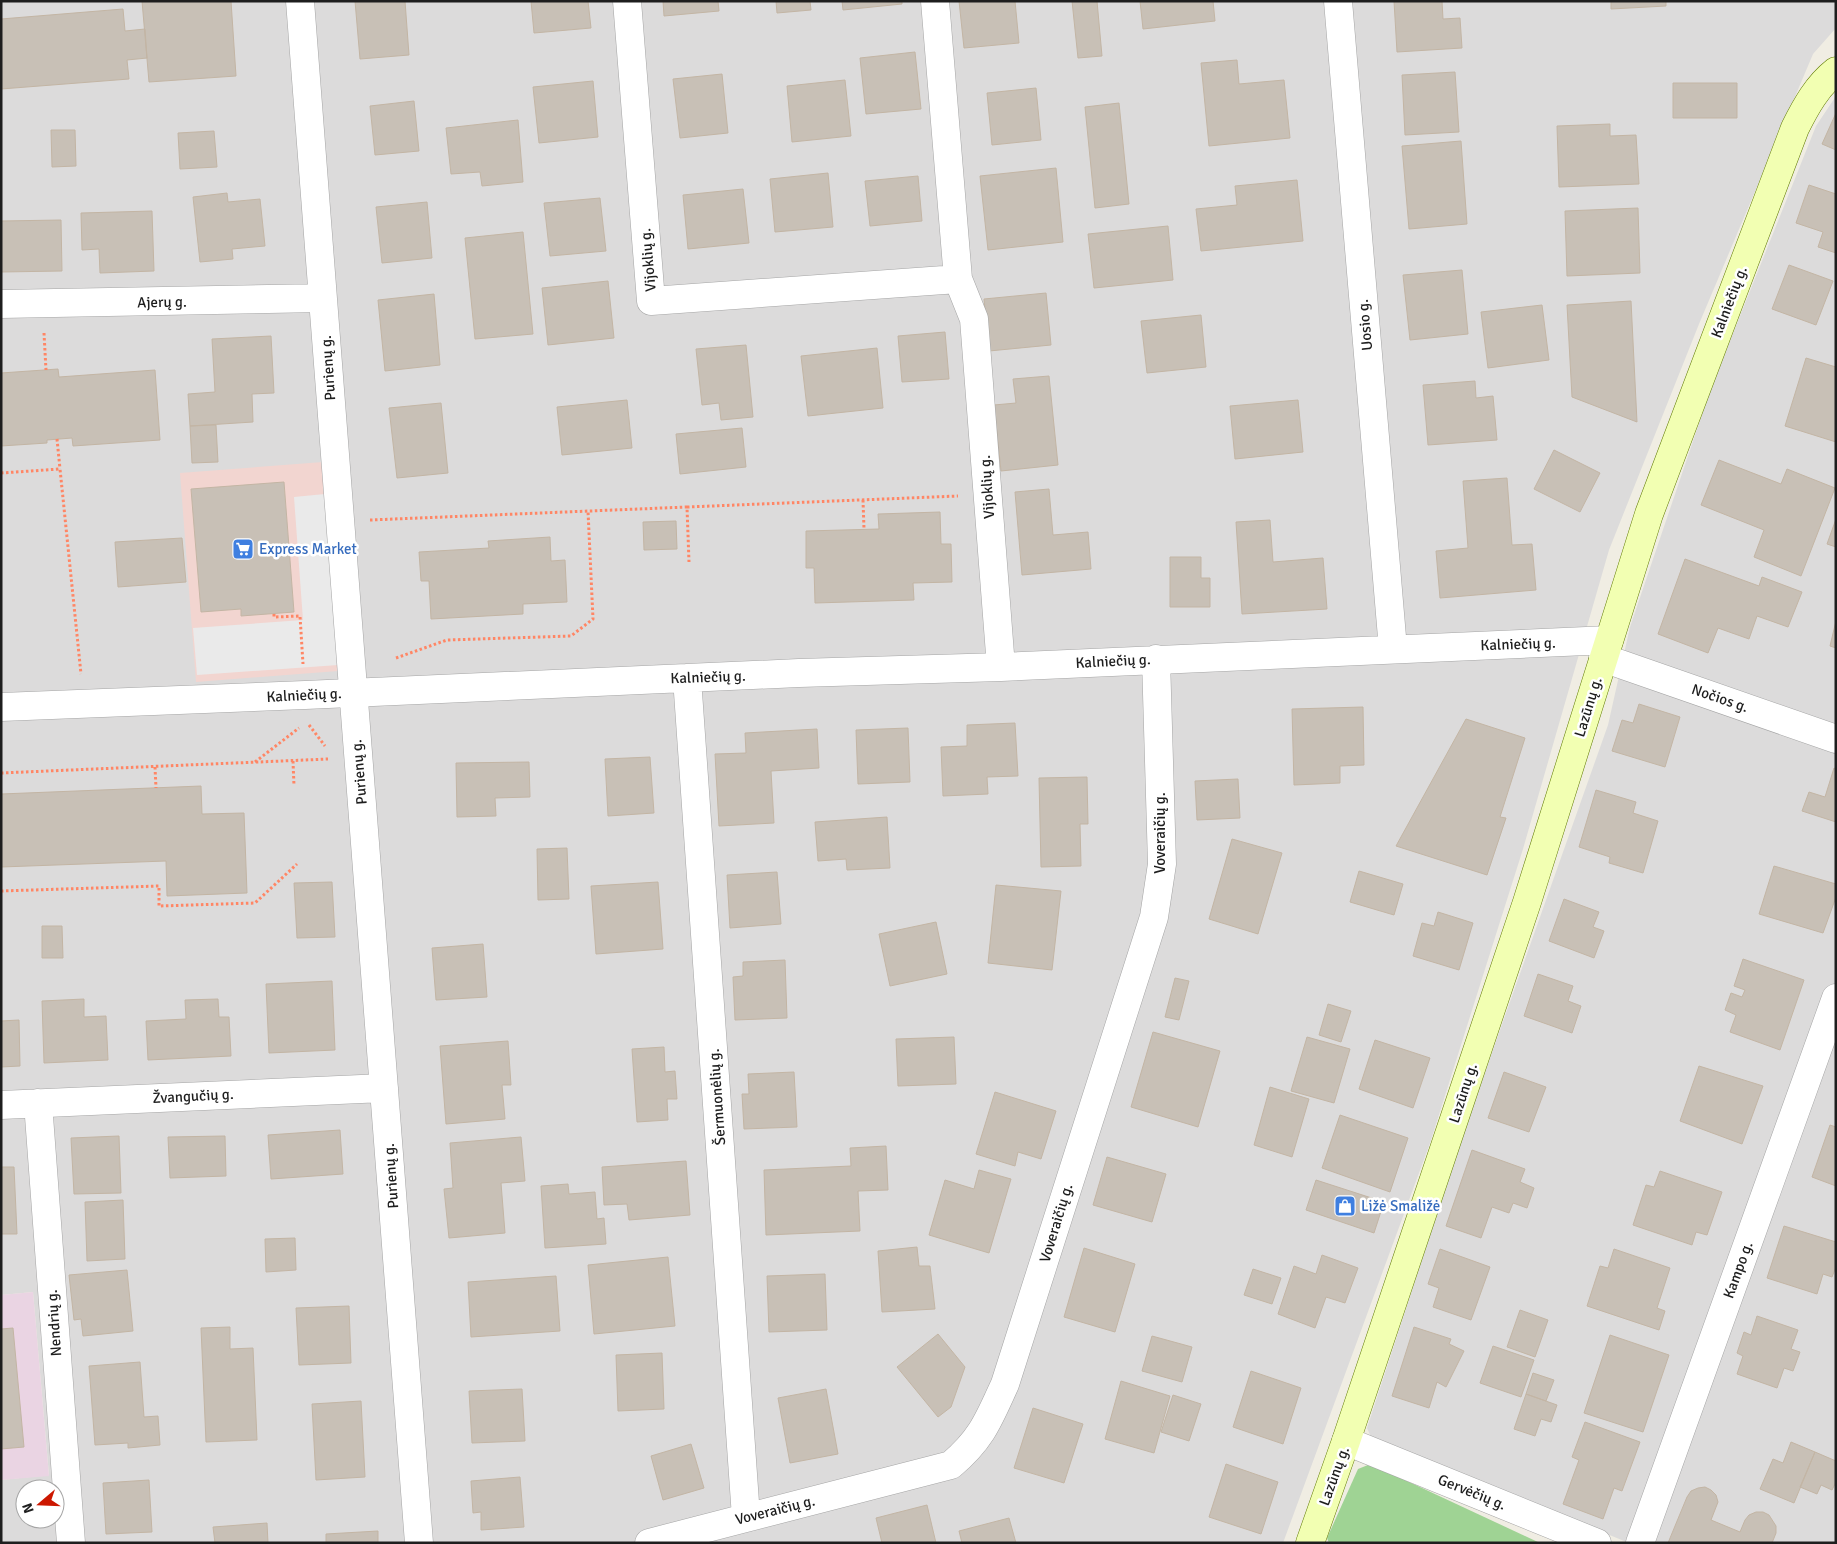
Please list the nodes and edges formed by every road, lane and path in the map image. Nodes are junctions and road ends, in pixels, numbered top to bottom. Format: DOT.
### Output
graph roads {
  1 [pos="300,1"];
  2 [pos="627,1"];
  3 [pos="934,1"];
  4 [pos="1338,1"];
  5 [pos="1836,71"];
  6 [pos="958,279"];
  7 [pos="322,298"];
  8 [pos="1,304"];
  9 [pos="43,304"];
  10 [pos="46,370"];
  11 [pos="57,439"];
  12 [pos="60,469"];
  13 [pos="1,473"];
  14 [pos="987,495"];
  15 [pos="863,500"];
  16 [pos="687,507"];
  17 [pos="588,511"];
  18 [pos="340,521"];
  19 [pos="864,530"];
  20 [pos="689,562"];
  21 [pos="274,614"];
  22 [pos="1393,649"];
  23 [pos="1606,649"];
  24 [pos="393,659"];
  25 [pos="1156,659"];
  26 [pos="1001,667"];
  27 [pos="687,678"];
  28 [pos="353,693"];
  29 [pos="84,704"];
  30 [pos="1,707"];
  31 [pos="306,709"];
  32 [pos="1836,739"];
  33 [pos="346,758"];
  34 [pos="293,761"];
  35 [pos="254,762"];
  36 [pos="155,767"];
  37 [pos="1,773"];
  38 [pos="294,786"];
  39 [pos="156,788"];
  40 [pos="297,864"];
  41 [pos="1,891"];
  42 [pos="1836,998"];
  43 [pos="384,1088"];
  44 [pos="38,1103"];
  45 [pos="1,1104"];
  46 [pos="1346,1441"];
  47 [pos="746,1517"];
  48 [pos="71,1543"];
  49 [pos="419,1543"];
  50 [pos="649,1543"];
  51 [pos="1310,1543"];
  52 [pos="1597,1543"];
  53 [pos="1640,1543"];
  1 -- 7 [label="street, Purienų g."];
  2 -- 6 [label="street, Vijoklių g."];
  3 -- 6 [label="street, Vijoklių g."];
  4 -- 22 [label="street, Uosio g."];
  5 -- 23 [label="street, Kalniečių g."];
  6 -- 14 [label="street, Vijoklių g."];
  7 -- 9 [label="street, Ajerų g."];
  7 -- 18 [label="street, Purienų g."];
  8 -- 9 [label="street, Ajerų g."];
  9 -- 10 [label="path"];
  11 -- 12 [label="path"];
  12 -- 13 [label="path"];
  12 -- 29 [label="path"];
  14 -- 15 [label="path"];
  14 -- 26 [label="street, Vijoklių g."];
  15 -- 16 [label="path"];
  15 -- 19 [label="path"];
  16 -- 17 [label="path"];
  16 -- 20 [label="path"];
  17 -- 18 [label="path"];
  17 -- 24 [label="path"];
  18 -- 28 [label="street, Purienų g."];
  21 -- 31 [label="path"];
  22 -- 23 [label="street, Kalniečių g."];
  22 -- 25 [label="street, Kalniečių g."];
  23 -- 32 [label="street, Nočios g."];
  23 -- 46 [label="street, Lazūnų g."];
  25 -- 26 [label="street, Kalniečių g."];
  25 -- 47 [label="street, Voveraičių g."];
  26 -- 27 [label="street, Kalniečių g."];
  27 -- 28 [label="street, Kalniečių g."];
  27 -- 47 [label="street, Šermuonėlių g."];
  28 -- 31 [label="street, Kalniečių g."];
  28 -- 33 [label="street, Purienų g."];
  29 -- 30 [label="street, Kalniečių g."];
  29 -- 31 [label="street, Kalniečių g."];
  31 -- 33 [label="path"];
  31 -- 35 [label="path"];
  33 -- 34 [label="path"];
  33 -- 43 [label="street, Purienų g."];
  34 -- 35 [label="path"];
  34 -- 38 [label="path"];
  35 -- 36 [label="path"];
  36 -- 37 [label="path"];
  36 -- 39 [label="path"];
  40 -- 41 [label="path"];
  42 -- 53 [label="street, Kampo g."];
  43 -- 44 [label="street, Žvangučių g."];
  43 -- 49 [label="street, Purienų g."];
  44 -- 45 [label="street, Žvangučių g."];
  44 -- 48 [label="street, Nendrių g."];
  46 -- 51 [label="street, Lazūnų g."];
  46 -- 52 [label="street, Gervėčių g."];
  47 -- 50 [label="street, Voveraičių g."];
}
